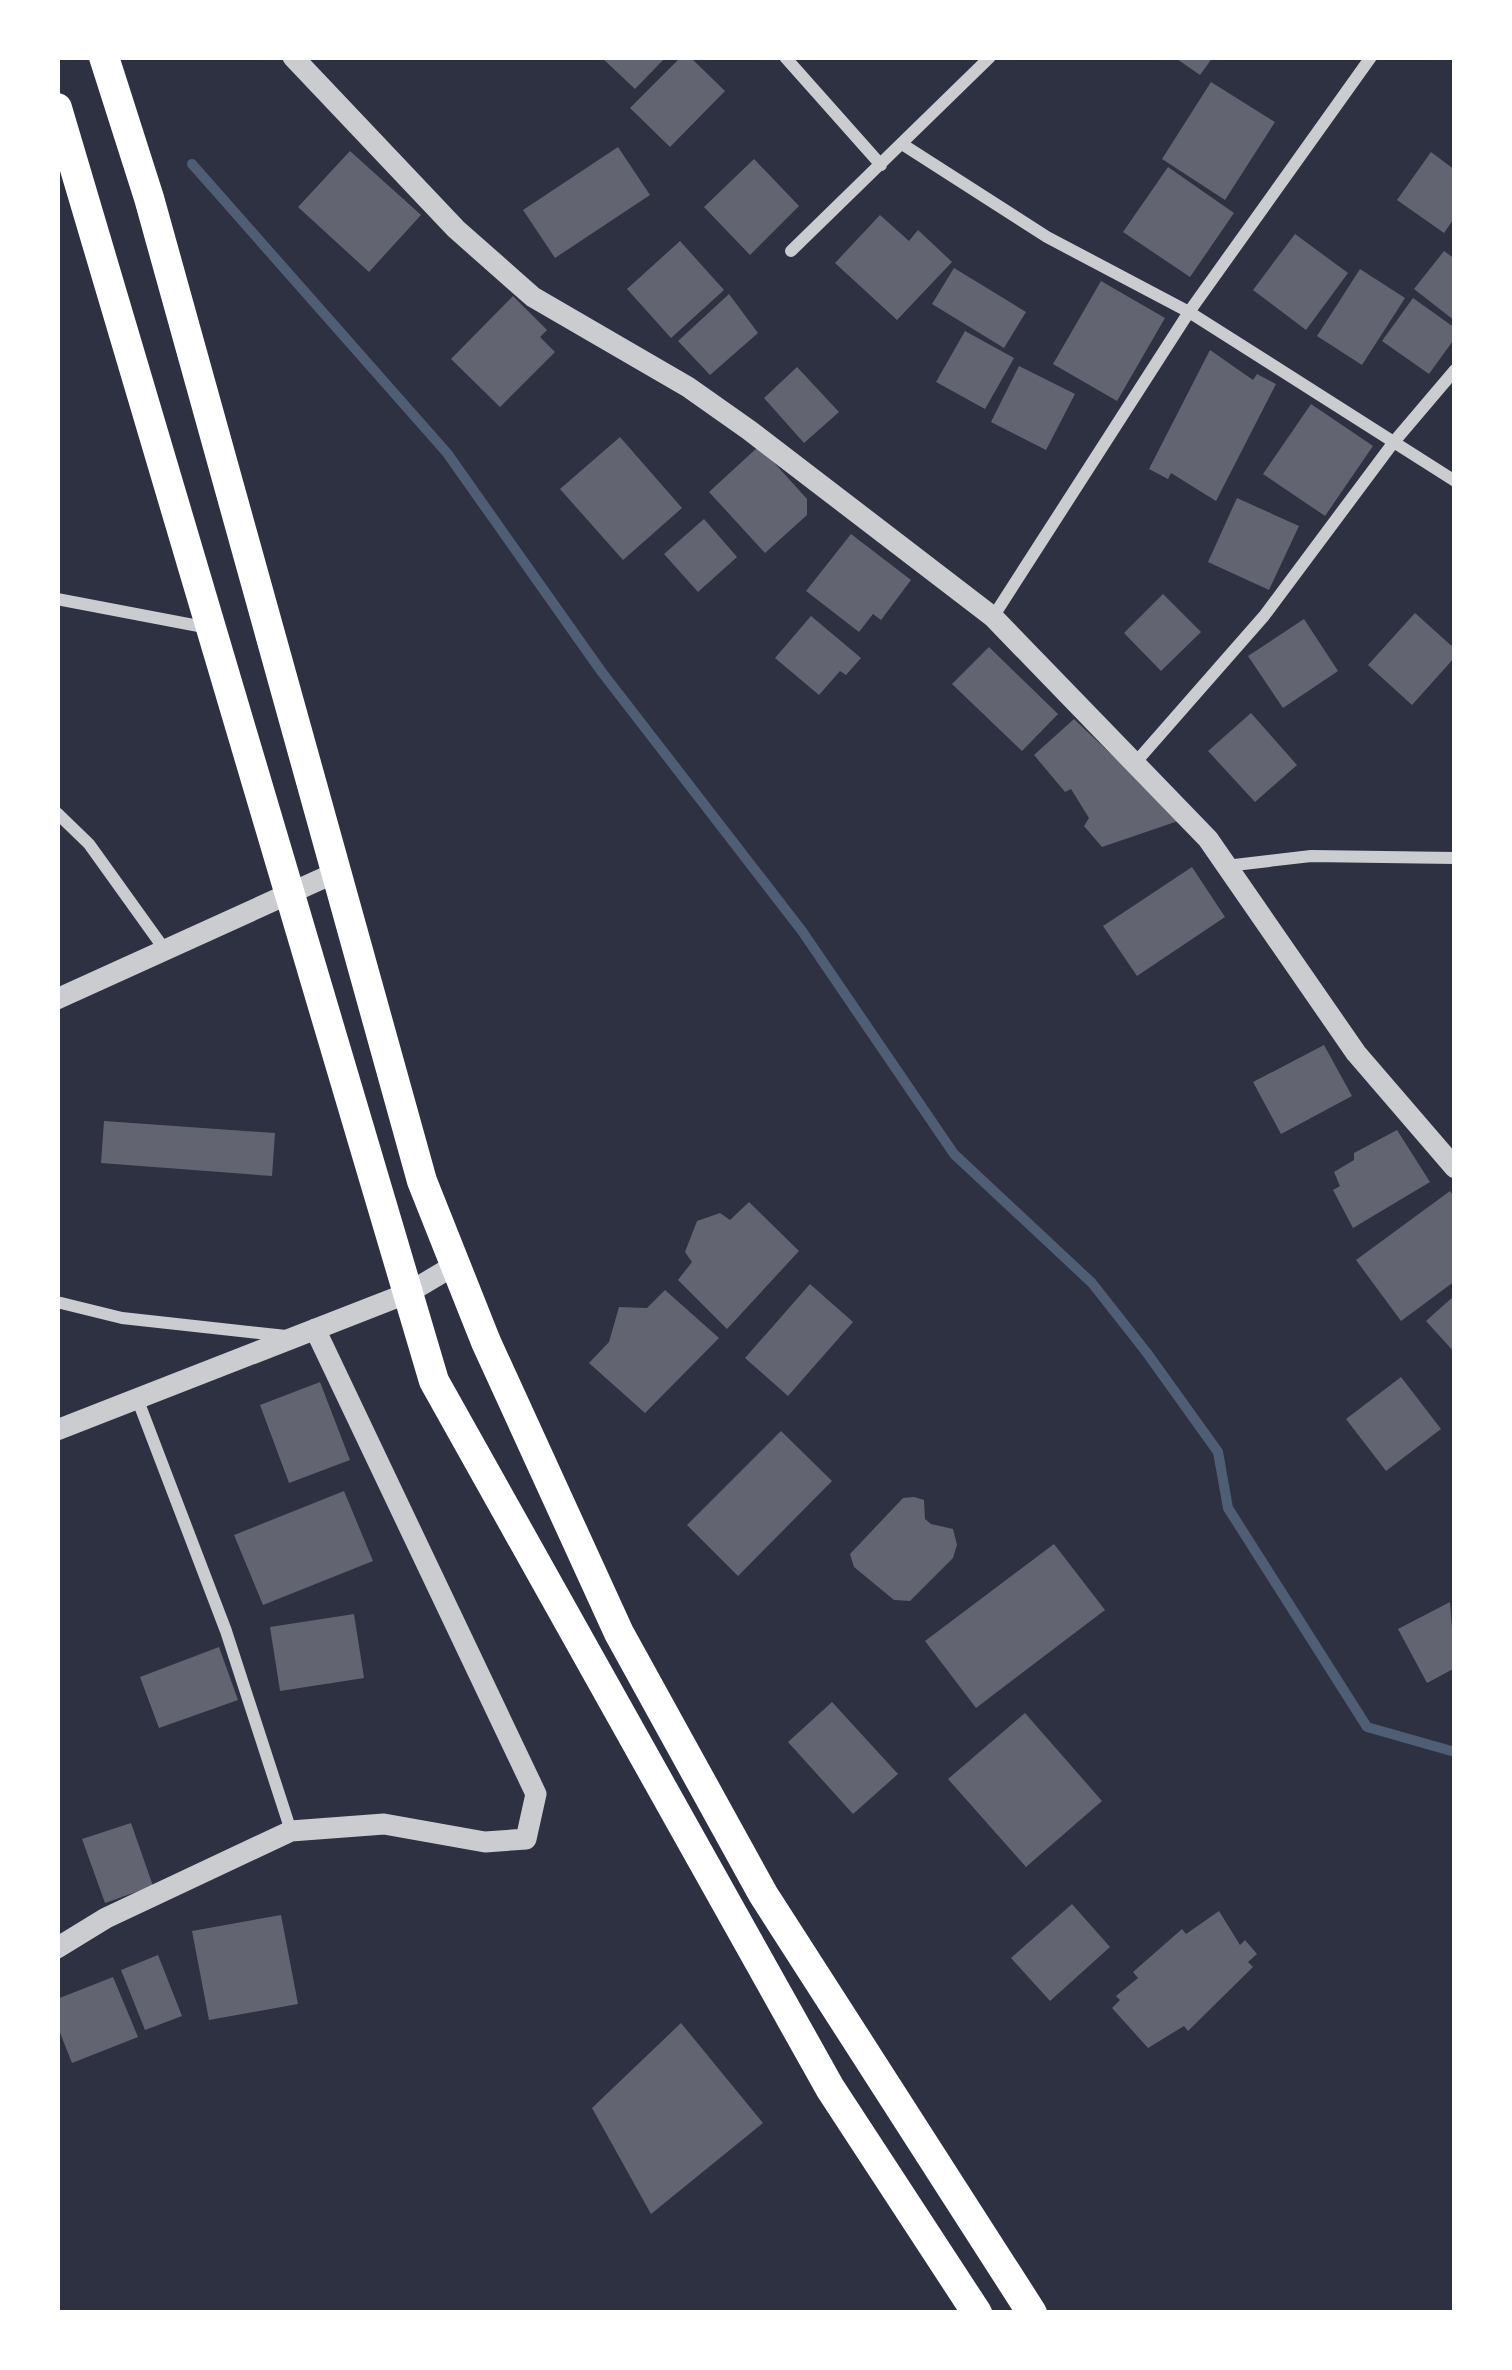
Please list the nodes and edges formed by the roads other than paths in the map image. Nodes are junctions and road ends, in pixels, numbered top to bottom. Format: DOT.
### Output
graph roads {
  1 [pos="104,57"];
  2 [pos="293,57"];
  3 [pos="785,57"];
  4 [pos="990,57"];
  5 [pos="1371,57"];
  6 [pos="57,108"];
  7 [pos="902,144"];
  8 [pos="880,165"];
  9 [pos="791,251"];
  10 [pos="1190,312"];
  11 [pos="1455,370"];
  12 [pos="1393,443"];
  13 [pos="1455,482"];
  14 [pos="57,599"];
  15 [pos="993,617"];
  16 [pos="211,628"];
  17 [pos="1136,762"];
  18 [pos="57,813"];
  19 [pos="1455,858"];
  20 [pos="1226,866"];
  21 [pos="339,871"];
  22 [pos="288,890"];
  23 [pos="165,950"];
  24 [pos="57,999"];
  25 [pos="1455,1168"];
  26 [pos="455,1265"];
  27 [pos="408,1293"];
  28 [pos="57,1302"];
  29 [pos="304,1333"];
  30 [pos="137,1398"];
  31 [pos="57,1430"];
  32 [pos="291,1832"];
  33 [pos="57,1948"];
  34 [pos="977,2313"];
  35 [pos="1032,2313"];
  1 -- 21 [label="highway"];
  2 -- 15 [label="street"];
  3 -- 8 [label="street"];
  4 -- 7 [label="street"];
  5 -- 10 [label="street"];
  6 -- 16 [label="highway"];
  7 -- 8 [label="street"];
  7 -- 10 [label="street"];
  8 -- 9 [label="street"];
  10 -- 12 [label="street"];
  10 -- 15 [label="street"];
  11 -- 12 [label="street"];
  12 -- 13 [label="street"];
  12 -- 17 [label="street"];
  14 -- 16 [label="street"];
  15 -- 17 [label="street"];
  16 -- 22 [label="highway"];
  17 -- 20 [label="street"];
  18 -- 23 [label="street"];
  19 -- 20 [label="street"];
  20 -- 25 [label="street"];
  21 -- 22 [label="street"];
  21 -- 26 [label="highway"];
  22 -- 23 [label="street"];
  22 -- 27 [label="highway"];
  23 -- 24 [label="street"];
  26 -- 27 [label="street"];
  26 -- 35 [label="highway"];
  27 -- 29 [label="street"];
  27 -- 34 [label="highway"];
  28 -- 29 [label="street"];
  29 -- 30 [label="street"];
  29 -- 32 [label="street"];
  30 -- 31 [label="street"];
  30 -- 32 [label="street"];
  32 -- 33 [label="street"];
}
